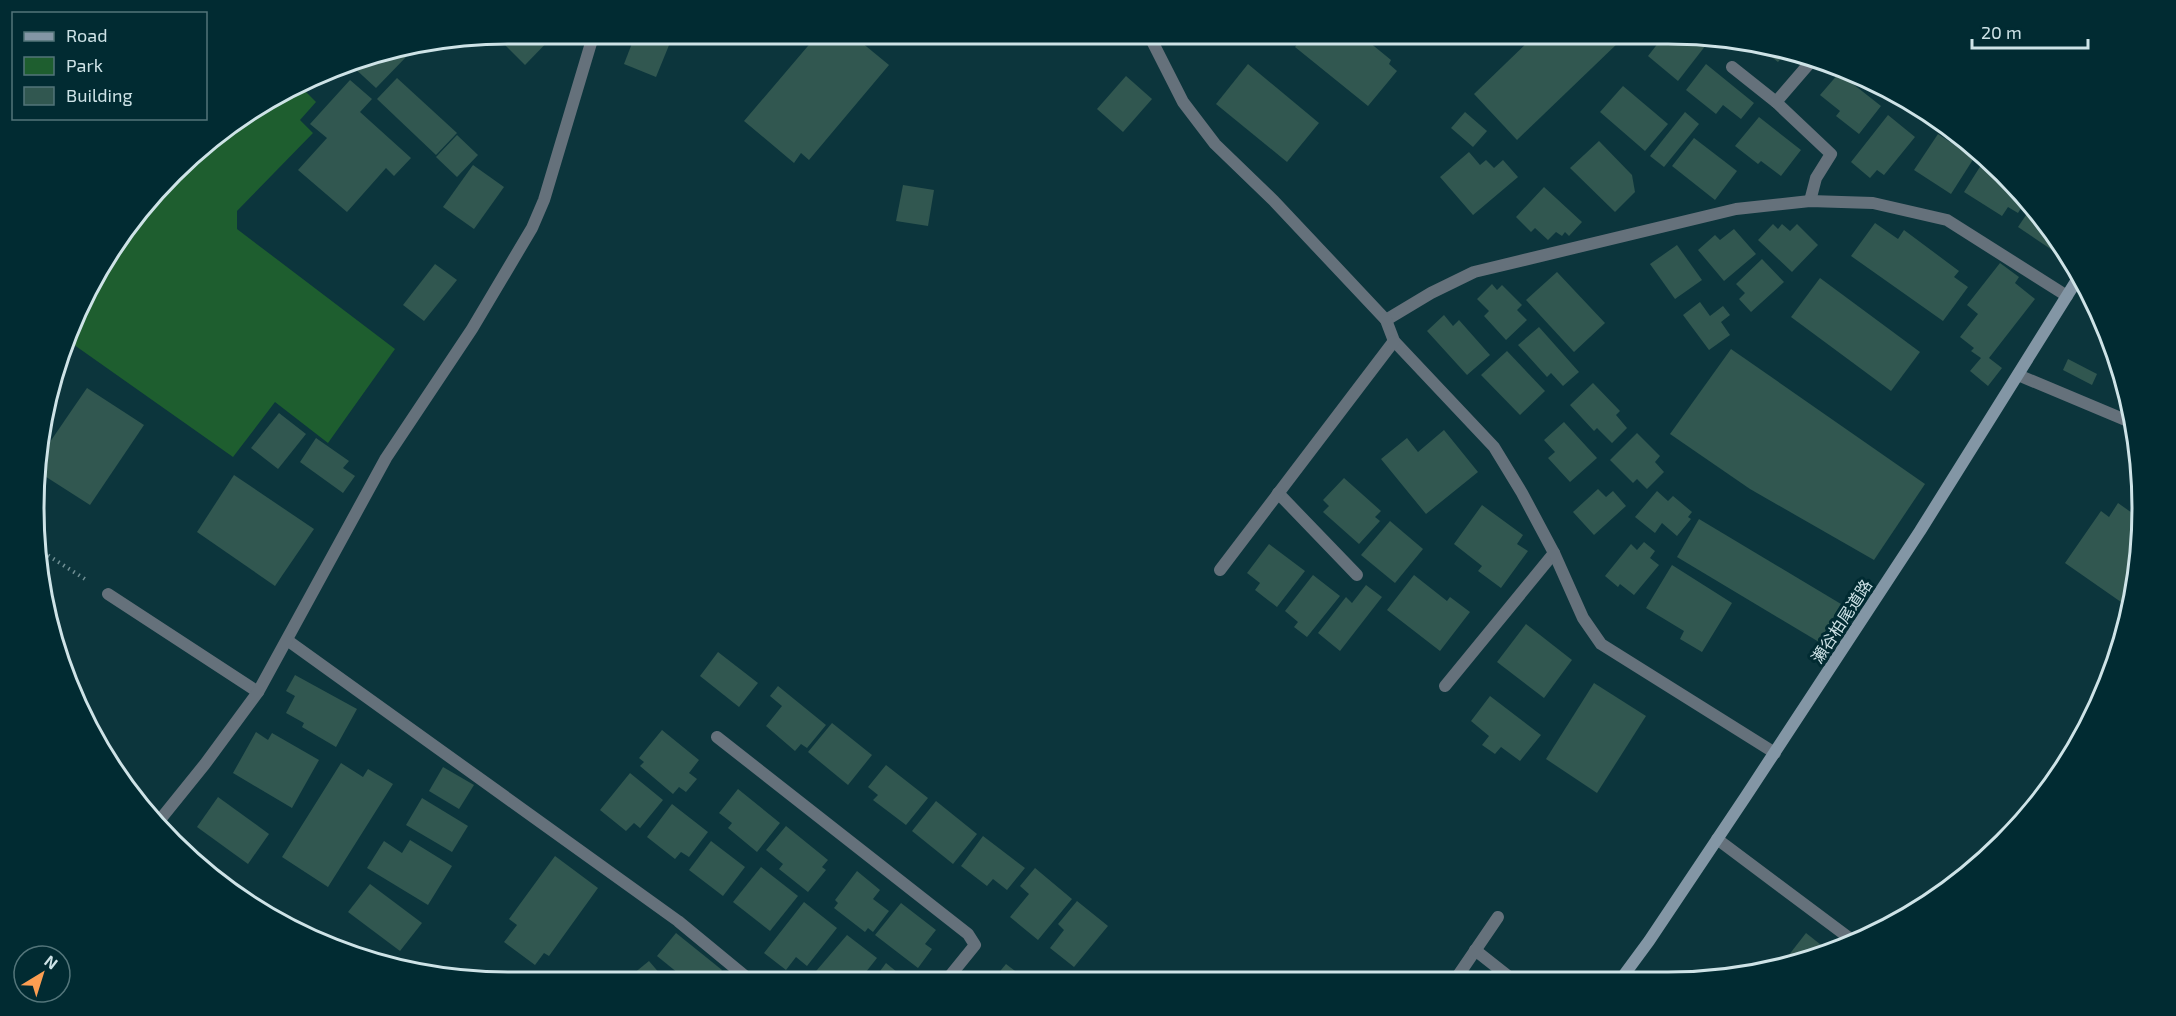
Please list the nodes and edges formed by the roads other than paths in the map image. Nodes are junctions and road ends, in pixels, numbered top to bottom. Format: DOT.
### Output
graph roads {
  1 [pos="591,44"];
  2 [pos="1154,44"];
  3 [pos="1808,65"];
  4 [pos="1732,67"];
  5 [pos="1776,102"];
  6 [pos="1810,201"];
  7 [pos="2074,284"];
  8 [pos="2067,296"];
  9 [pos="1386,320"];
  10 [pos="1394,341"];
  11 [pos="2018,375"];
  12 [pos="2124,420"];
  13 [pos="1278,493"];
  14 [pos="1554,553"];
  15 [pos="1220,570"];
  16 [pos="1357,575"];
  17 [pos="108,594"];
  18 [pos="287,640"];
  19 [pos="1445,686"];
  20 [pos="258,692"];
  21 [pos="717,736"];
  22 [pos="1775,753"];
  23 [pos="162,817"];
  24 [pos="1717,839"];
  25 [pos="1498,917"];
  26 [pos="1847,936"];
  27 [pos="1475,950"];
  28 [pos="740,972"];
  29 [pos="952,972"];
  30 [pos="1460,972"];
  31 [pos="1503,972"];
  32 [pos="1626,972"];
  1 -- 18 [label="street"];
  2 -- 9 [label="street"];
  3 -- 5 [label="street"];
  4 -- 5 [label="street"];
  5 -- 6 [label="street"];
  6 -- 8 [label="street"];
  6 -- 9 [label="street"];
  7 -- 8 [label="main road, 瀬谷柏尾道路"];
  8 -- 11 [label="main road, 瀬谷柏尾道路"];
  9 -- 10 [label="street"];
  10 -- 13 [label="street"];
  10 -- 14 [label="street"];
  11 -- 12 [label="street"];
  11 -- 22 [label="main road, 瀬谷柏尾道路"];
  13 -- 15 [label="street"];
  13 -- 16 [label="street"];
  14 -- 19 [label="street"];
  14 -- 22 [label="street"];
  17 -- 20 [label="street"];
  18 -- 20 [label="street"];
  18 -- 28 [label="street"];
  20 -- 23 [label="street"];
  21 -- 29 [label="street"];
  22 -- 24 [label="main road, 瀬谷柏尾道路"];
  24 -- 26 [label="street"];
  24 -- 32 [label="main road, 瀬谷柏尾道路"];
  25 -- 27 [label="street"];
  27 -- 30 [label="street"];
  27 -- 31 [label="street"];
}
